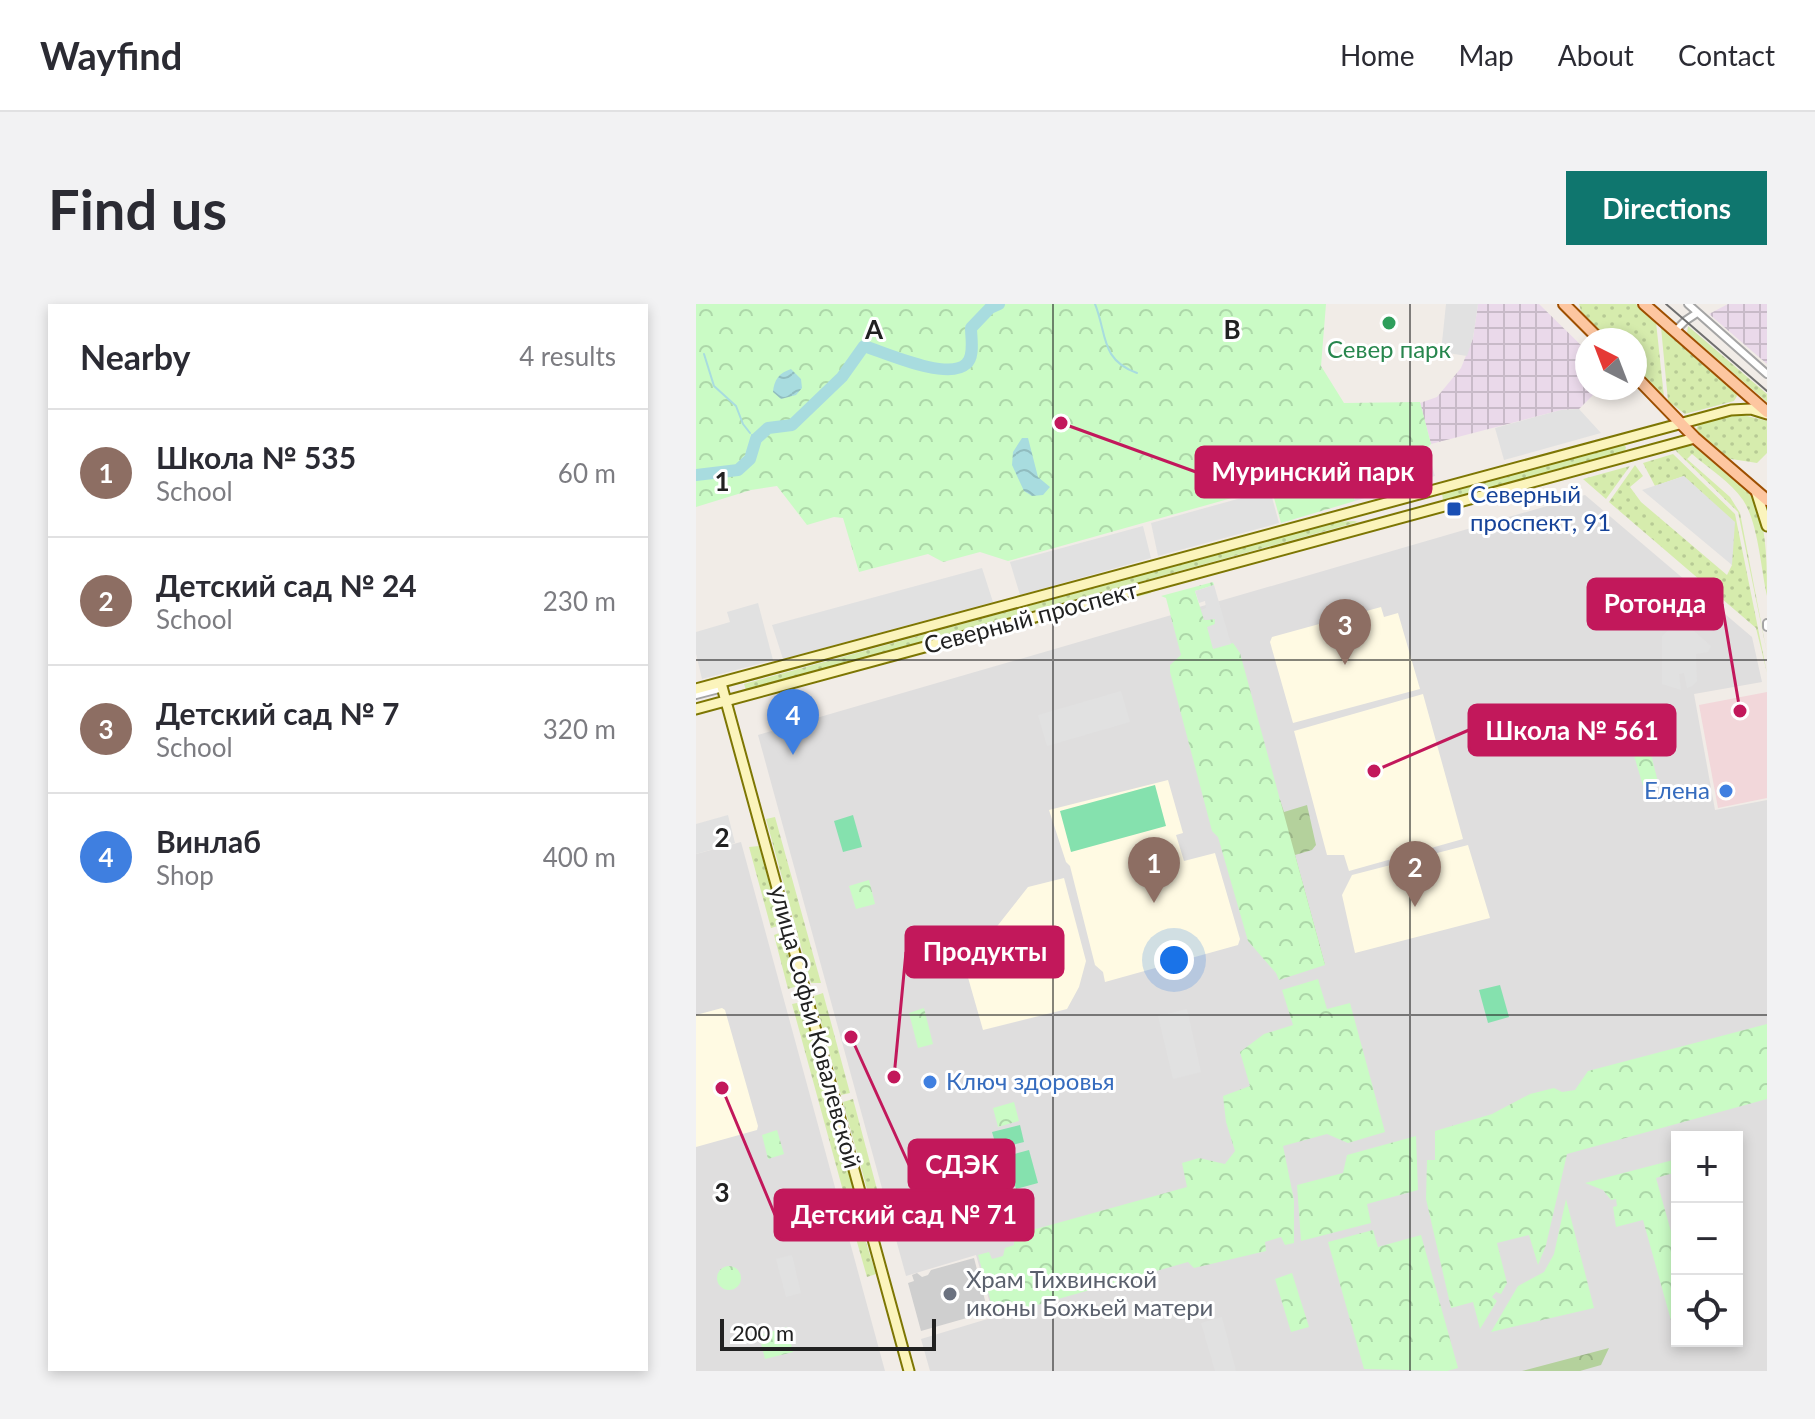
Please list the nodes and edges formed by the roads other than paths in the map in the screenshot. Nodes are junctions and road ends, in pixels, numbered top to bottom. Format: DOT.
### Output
graph roads {
  1 [pos="1564,304"];
  2 [pos="1576,304"];
  3 [pos="1644,304"];
  4 [pos="1688,304"];
  5 [pos="1697,313"];
  6 [pos="1578,318"];
  7 [pos="1588,328"];
  8 [pos="1675,331"];
  9 [pos="1767,374"];
  10 [pos="1647,388"];
  11 [pos="1767,413"];
  12 [pos="1681,423"];
  13 [pos="1628,437"];
  14 [pos="1695,438"];
  15 [pos="1633,454"];
  16 [pos="1756,491"];
  17 [pos="1767,500"];
  18 [pos="1362,510"];
  19 [pos="1366,526"];
  20 [pos="1767,526"];
  21 [pos="722,686"];
  22 [pos="696,689"];
  23 [pos="696,695"];
  24 [pos="726,701"];
  25 [pos="696,709"];
  26 [pos="909,1371"];
  1 -- 6 [label="main road"];
  2 -- 6 [label="main road"];
  3 -- 8 [label="main road"];
  4 -- 5 [label="street"];
  5 -- 8 [label="street"];
  5 -- 9 [label="street"];
  6 -- 7 [label="main road"];
  8 -- 11 [label="main road"];
  10 -- 12 [label="main road"];
  11 -- 12 [label="main road, Северный проспект"];
  12 -- 13 [label="main road, Северный проспект"];
  12 -- 14 [label="main road"];
  13 -- 15 [label="main road"];
  13 -- 18 [label="main road, Северный проспект"];
  14 -- 15 [label="main road, Северный проспект"];
  14 -- 16 [label="main road"];
  15 -- 19 [label="main road, Северный проспект"];
  16 -- 17 [label="main road"];
  16 -- 20 [label="main road"];
  18 -- 19 [label="main road"];
  18 -- 21 [label="main road, Северный проспект"];
  19 -- 24 [label="main road, Северный проспект"];
  21 -- 22 [label="main road, Северный проспект"];
  21 -- 23 [label="street, Северный проспект"];
  21 -- 24 [label="main road, улица Софьи Ковалевской"];
  24 -- 25 [label="main road, Северный проспект"];
  24 -- 26 [label="main road, улица Софьи Ковалевской"];
}
